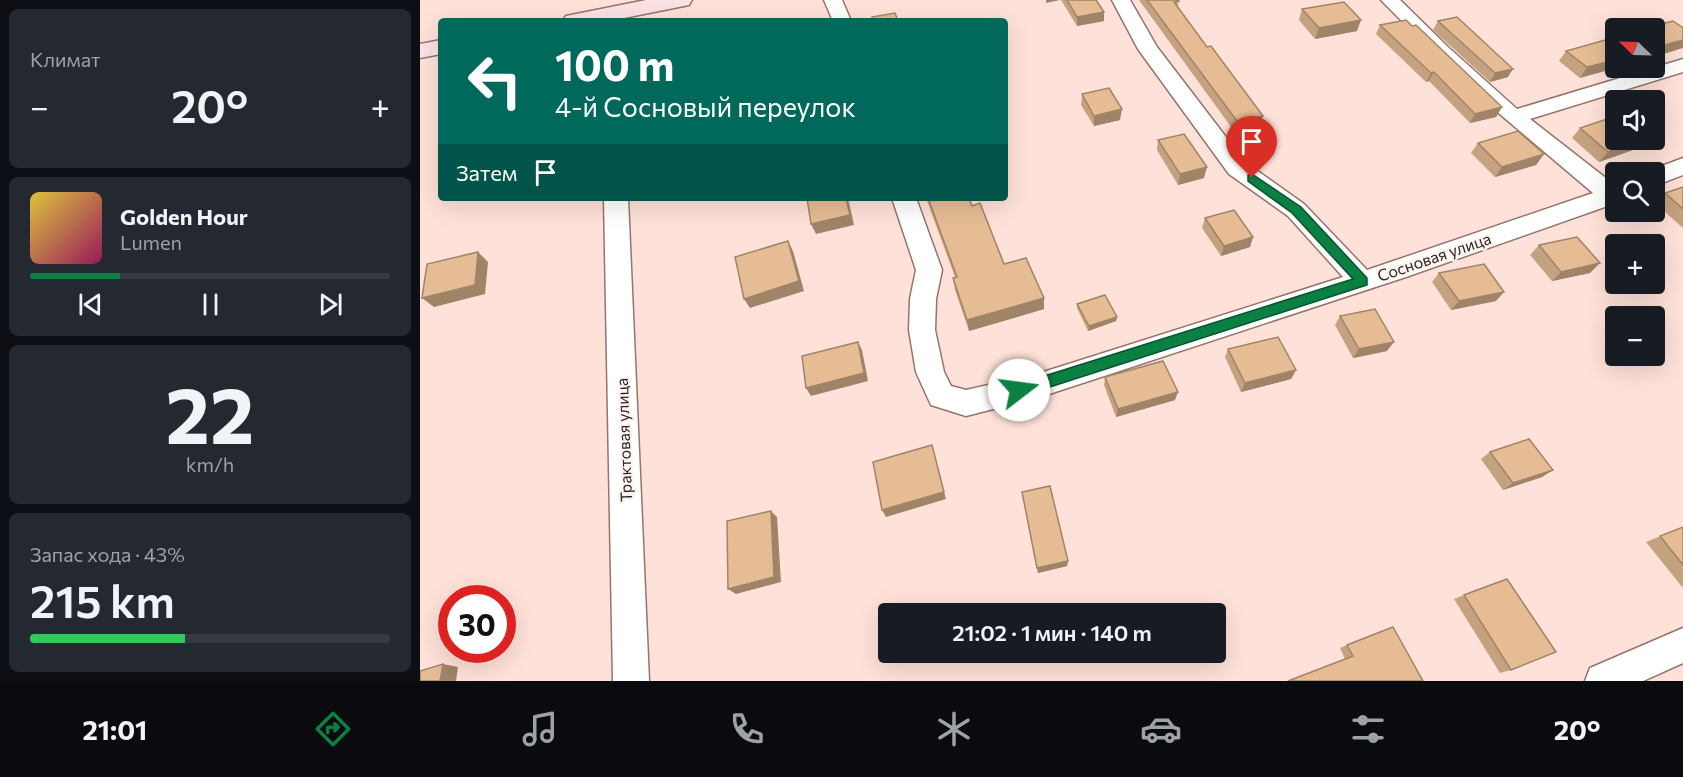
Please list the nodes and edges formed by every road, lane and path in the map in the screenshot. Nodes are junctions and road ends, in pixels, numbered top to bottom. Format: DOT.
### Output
graph roads {
  1 [pos="681,0"];
  2 [pos="833,0"];
  3 [pos="1121,0"];
  4 [pos="1390,0"];
  5 [pos="610,18"];
  6 [pos="841,18"];
  7 [pos="438,48"];
  8 [pos="420,51"];
  9 [pos="1683,65"];
  10 [pos="1514,117"];
  11 [pos="1683,166"];
  12 [pos="1665,173"];
  13 [pos="1605,188"];
  14 [pos="1605,198"];
  15 [pos="616,201"];
  16 [pos="905,201"];
  17 [pos="1362,281"];
  18 [pos="1683,645"];
  19 [pos="631,681"];
  20 [pos="1603,681"];
  1 -- 5 [label="street"];
  2 -- 6 [label="street"];
  3 -- 17 [label="street"];
  4 -- 10 [label="street"];
  7 -- 8 [label="street"];
  9 -- 10 [label="street"];
  10 -- 13 [label="street"];
  11 -- 12 [label="street"];
  14 -- 17 [label="street, Сосновая улица"];
  15 -- 19 [label="street, Трактовая улица"];
  16 -- 17 [label="street, Сосновая улица"];
  18 -- 20 [label="street"];
}
